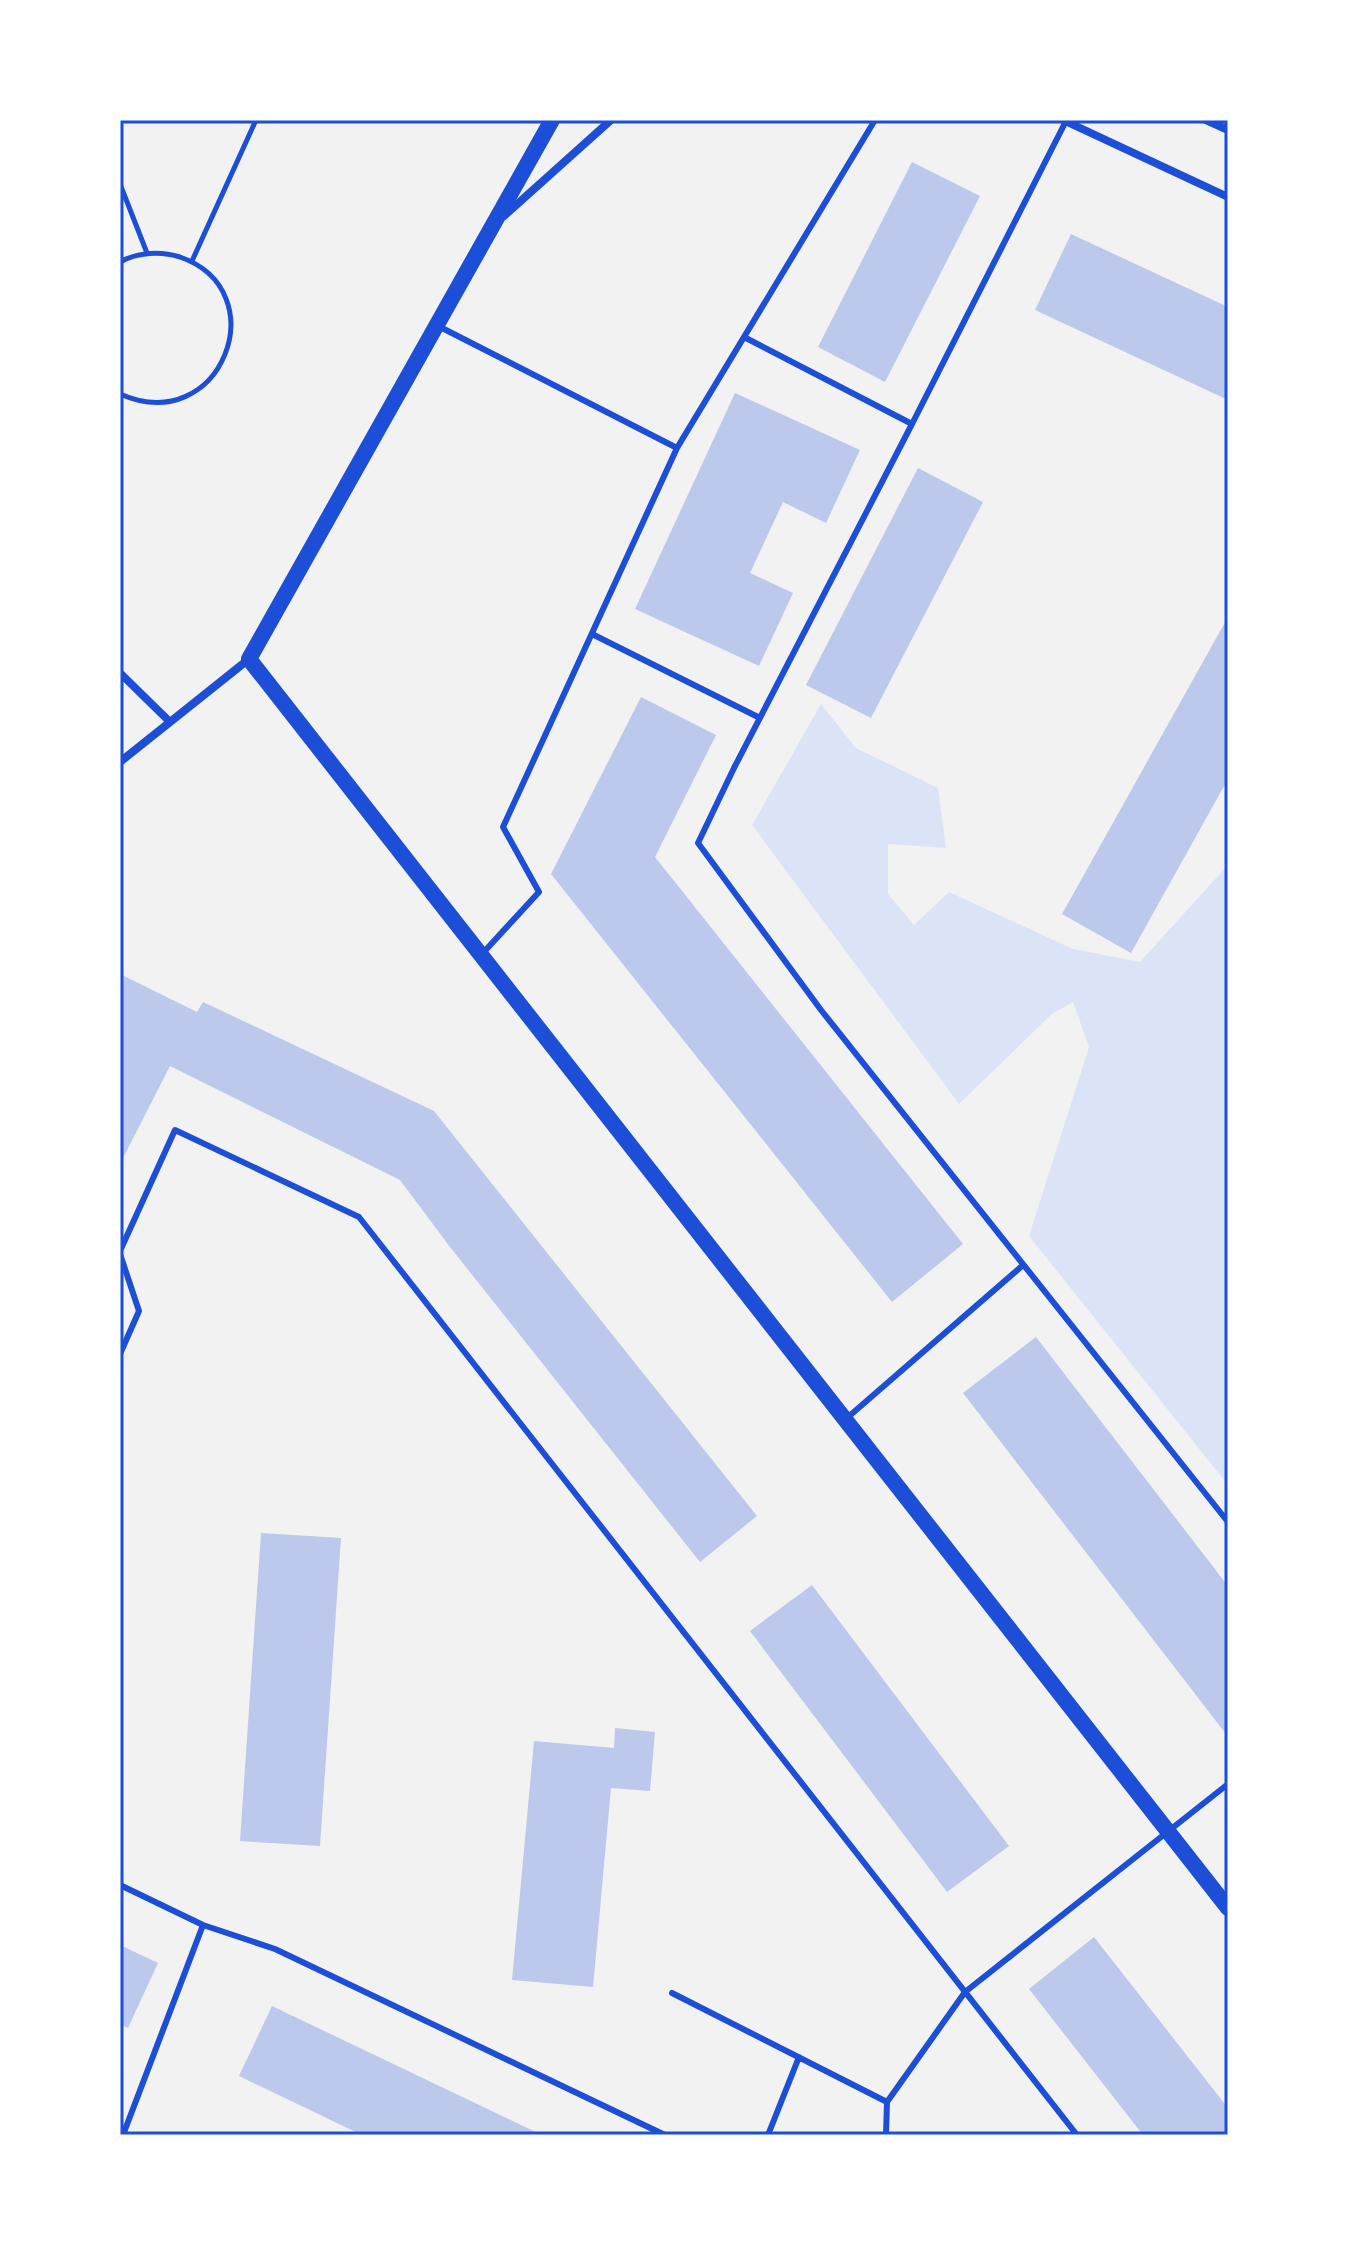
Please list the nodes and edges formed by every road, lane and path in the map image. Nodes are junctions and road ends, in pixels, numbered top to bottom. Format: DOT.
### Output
graph roads {
  1 [pos="256,120"];
  2 [pos="552,120"];
  3 [pos="611,120"];
  4 [pos="875,120"];
  5 [pos="1206,120"];
  6 [pos="1064,121"];
  7 [pos="1228,130"];
  8 [pos="120,184"];
  9 [pos="1228,197"];
  10 [pos="492,227"];
  11 [pos="147,253"];
  12 [pos="192,261"];
  13 [pos="120,262"];
  14 [pos="436,325"];
  15 [pos="744,337"];
  16 [pos="120,395"];
  17 [pos="912,424"];
  18 [pos="677,448"];
  19 [pos="592,634"];
  20 [pos="249,659"];
  21 [pos="120,673"];
  22 [pos="760,718"];
  23 [pos="170,722"];
  24 [pos="120,762"];
  25 [pos="481,955"];
  26 [pos="120,1253"];
  27 [pos="1022,1266"];
  28 [pos="120,1354"];
  29 [pos="845,1419"];
  30 [pos="1228,1522"];
  31 [pos="1228,1784"];
  32 [pos="1168,1831"];
  33 [pos="120,1885"];
  34 [pos="1228,1908"];
  35 [pos="203,1925"];
  36 [pos="965,1992"];
  37 [pos="672,1993"];
  38 [pos="799,2057"];
  39 [pos="887,2102"];
  40 [pos="123,2135"];
  41 [pos="665,2135"];
  42 [pos="768,2135"];
  43 [pos="886,2135"];
  44 [pos="1077,2135"];
  1 -- 12 [label="path"];
  2 -- 10 [label="main road"];
  3 -- 10 [label="street"];
  4 -- 15 [label="lane"];
  5 -- 7 [label="street"];
  6 -- 9 [label="street"];
  6 -- 17 [label="lane"];
  8 -- 11 [label="path"];
  10 -- 14 [label="main road"];
  11 -- 12 [label="path"];
  11 -- 13 [label="path"];
  12 -- 16 [label="path"];
  14 -- 18 [label="lane"];
  14 -- 20 [label="main road"];
  15 -- 17 [label="lane"];
  15 -- 18 [label="lane"];
  17 -- 22 [label="lane"];
  18 -- 19 [label="lane"];
  19 -- 22 [label="lane"];
  19 -- 25 [label="lane"];
  20 -- 23 [label="street"];
  20 -- 25 [label="main road"];
  21 -- 23 [label="street"];
  22 -- 27 [label="lane"];
  23 -- 24 [label="street"];
  25 -- 29 [label="main road"];
  26 -- 28 [label="lane"];
  26 -- 36 [label="lane"];
  27 -- 29 [label="lane"];
  27 -- 30 [label="lane"];
  29 -- 32 [label="main road"];
  31 -- 32 [label="lane"];
  32 -- 34 [label="main road"];
  32 -- 36 [label="lane"];
  33 -- 35 [label="lane"];
  35 -- 40 [label="lane"];
  35 -- 41 [label="lane"];
  36 -- 39 [label="lane"];
  36 -- 44 [label="lane"];
  37 -- 38 [label="lane"];
  38 -- 39 [label="lane"];
  38 -- 42 [label="lane"];
  39 -- 43 [label="lane"];
}
